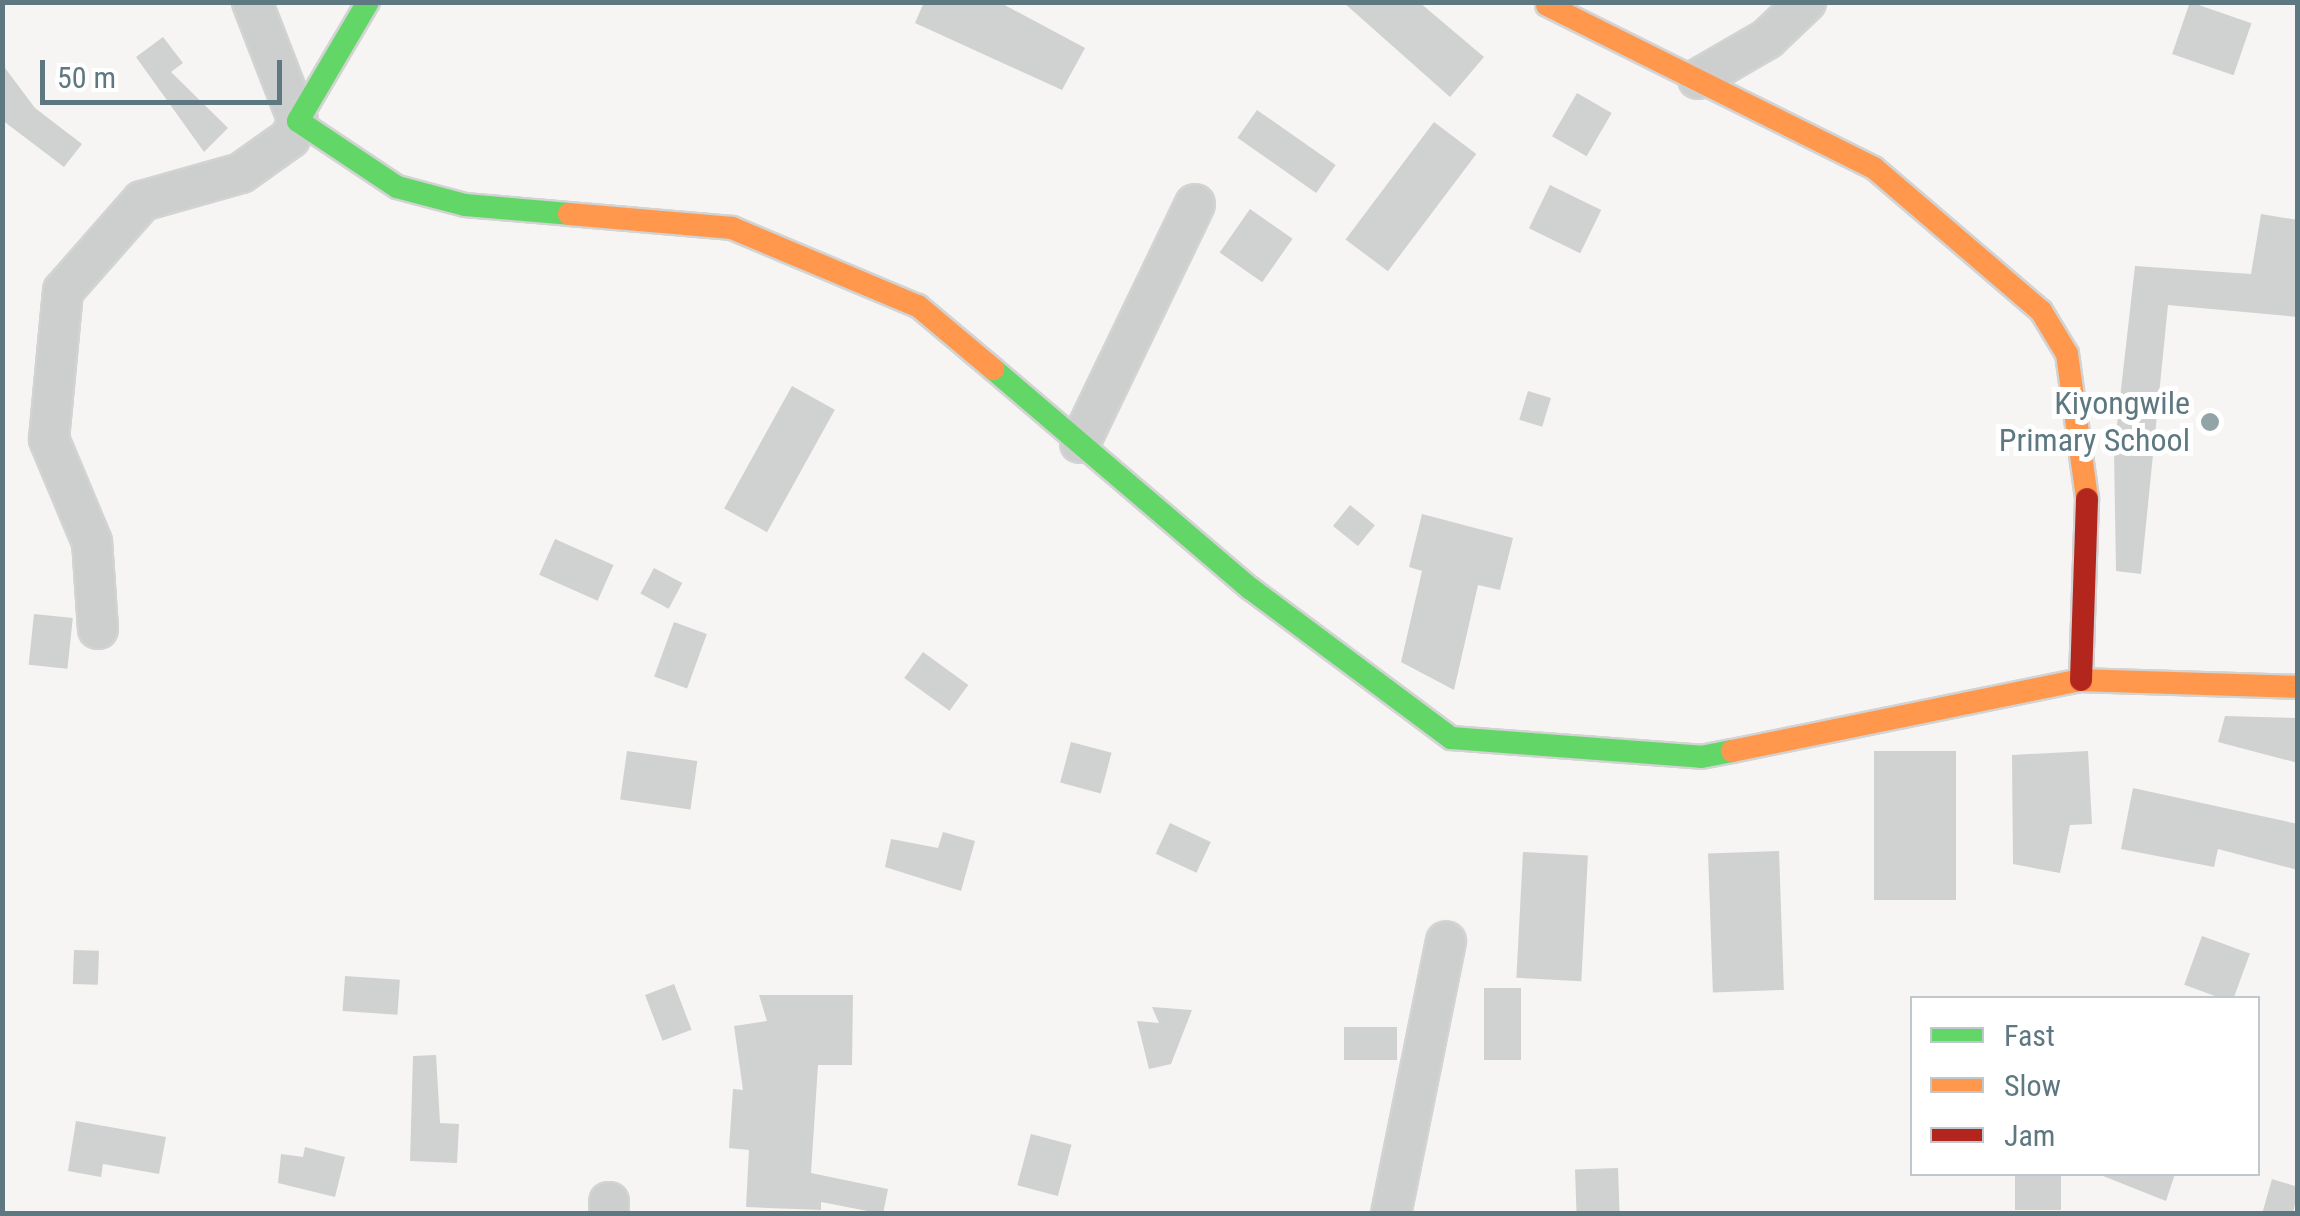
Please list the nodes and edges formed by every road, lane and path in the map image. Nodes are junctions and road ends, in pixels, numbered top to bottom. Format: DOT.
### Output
graph roads {
  1 [pos="252,2"];
  2 [pos="368,2"];
  3 [pos="1806,2"];
  4 [pos="1547,5"];
  5 [pos="1698,79"];
  6 [pos="298,120"];
  7 [pos="1195,204"];
  8 [pos="1080,443"];
  9 [pos="98,629"];
  10 [pos="2081,680"];
  11 [pos="2298,686"];
  12 [pos="1446,942"];
  13 [pos="1391,1214"];
  1 -- 6 [label="street"];
  2 -- 6 [label="street"];
  3 -- 5 [label="street"];
  4 -- 5 [label="street"];
  5 -- 10 [label="street"];
  6 -- 8 [label="street"];
  6 -- 9 [label="street"];
  7 -- 8 [label="street"];
  8 -- 10 [label="street"];
  10 -- 11 [label="street"];
  12 -- 13 [label="street"];
}
